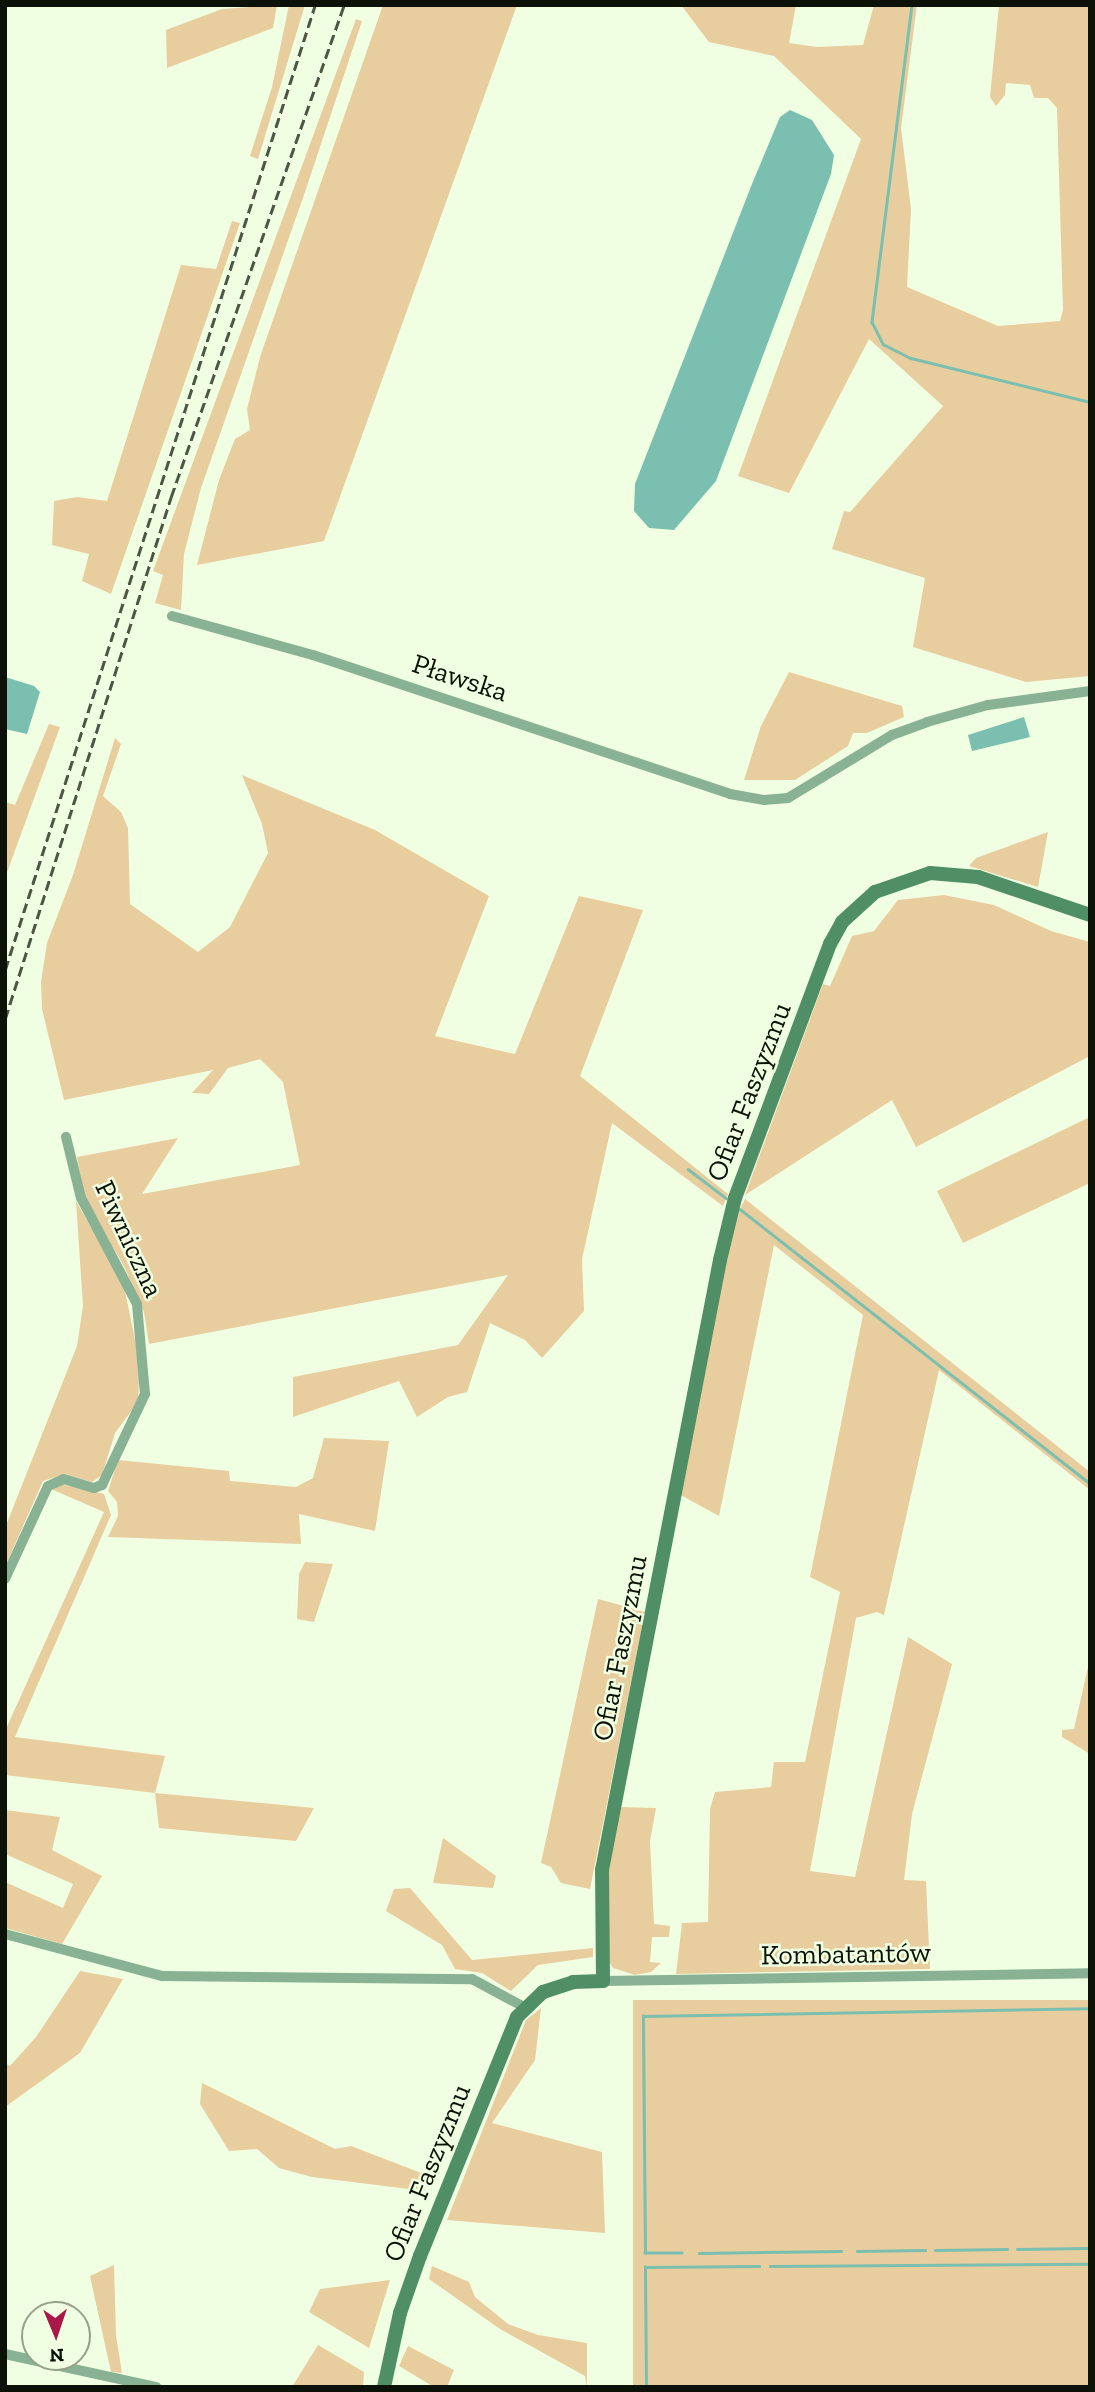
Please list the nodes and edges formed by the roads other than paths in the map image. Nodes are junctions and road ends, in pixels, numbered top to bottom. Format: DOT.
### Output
graph roads {
  1 [pos="172,616"];
  2 [pos="1090,691"];
  3 [pos="1090,915"];
  4 [pos="66,1137"];
  5 [pos="5,1579"];
  6 [pos="5,1934"];
  7 [pos="1090,1973"];
  8 [pos="603,1980"];
  9 [pos="524,2007"];
  10 [pos="5,2354"];
  11 [pos="156,2387"];
  12 [pos="384,2387"];
  1 -- 2 [label="street, Pławska"];
  3 -- 8 [label="street, Ofiar Faszyzmu"];
  4 -- 5 [label="street, Piwniczna"];
  6 -- 9 [label="street"];
  7 -- 8 [label="street, Kombatantów"];
  8 -- 9 [label="street"];
  9 -- 12 [label="street, Ofiar Faszyzmu"];
  10 -- 11 [label="street"];
}
